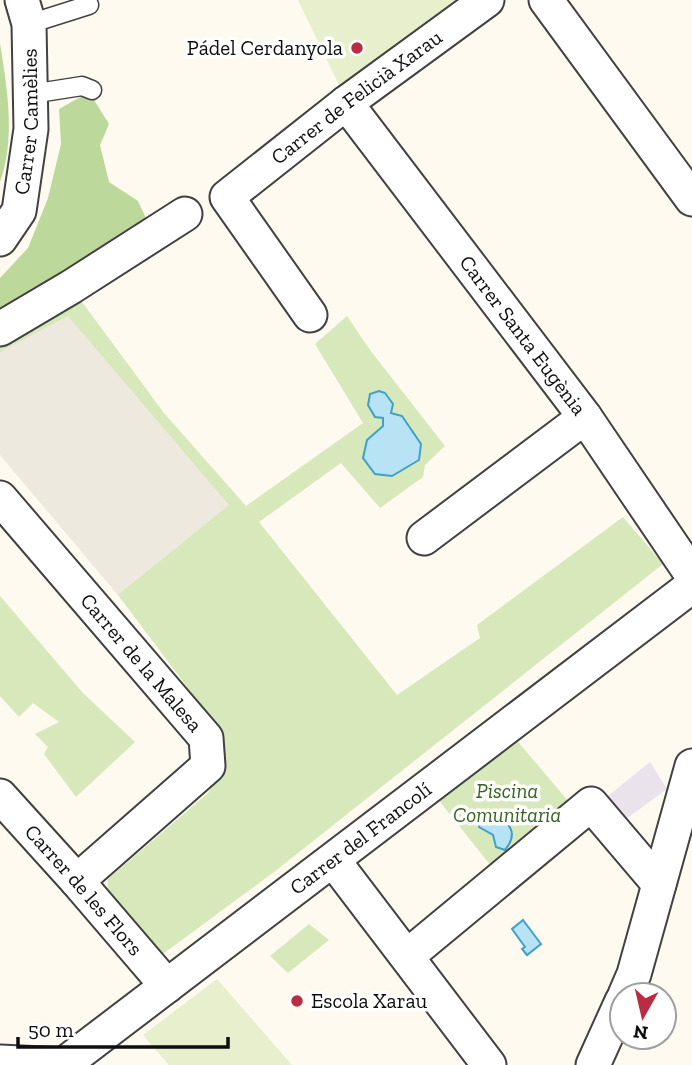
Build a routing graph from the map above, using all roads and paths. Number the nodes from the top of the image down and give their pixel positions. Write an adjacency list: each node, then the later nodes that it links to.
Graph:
1 (487, 0): 7 (street, Carrer de Felicià Xarau)
2 (546, 0): 8 (street)
3 (89, 5): 4 (lane)
4 (27, 8): 6 (street, Carrer Camèlies)
5 (92, 90): 6 (lane)
6 (32, 94): 10 (street, Carrer Camèlies)
7 (346, 103): 11 (street, Carrer de Felicià Xarau); 13 (street, Carrer Santa Eugènia)
8 (692, 199)
9 (185, 214): 12 (street)
10 (0, 239)
11 (310, 315)
12 (0, 329)
13 (585, 417): 15 (street); 16 (street, Carrer Santa Eugènia)
14 (0, 498): 21 (street, Carrer de la Malesa)
15 (424, 538)
16 (692, 575)
17 (692, 586): 20 (street, Carrer del Francolí)
18 (692, 766): 22 (street)
19 (0, 796): 21 (street, Carrer de les Flors)
20 (333, 860): 25 (street, Carrer del Francolí); 29 (street)
21 (77, 881): 25 (street, Carrer de les Flors)
22 (659, 884): 23 (street); 24 (street)
23 (417, 948)
24 (631, 981)
25 (167, 986): 28 (street, Carrer del Francolí)
26 (608, 1032): 30 (street)
27 (8, 1063): 28 (street)
28 (64, 1065)
29 (489, 1065)
30 (593, 1065)

